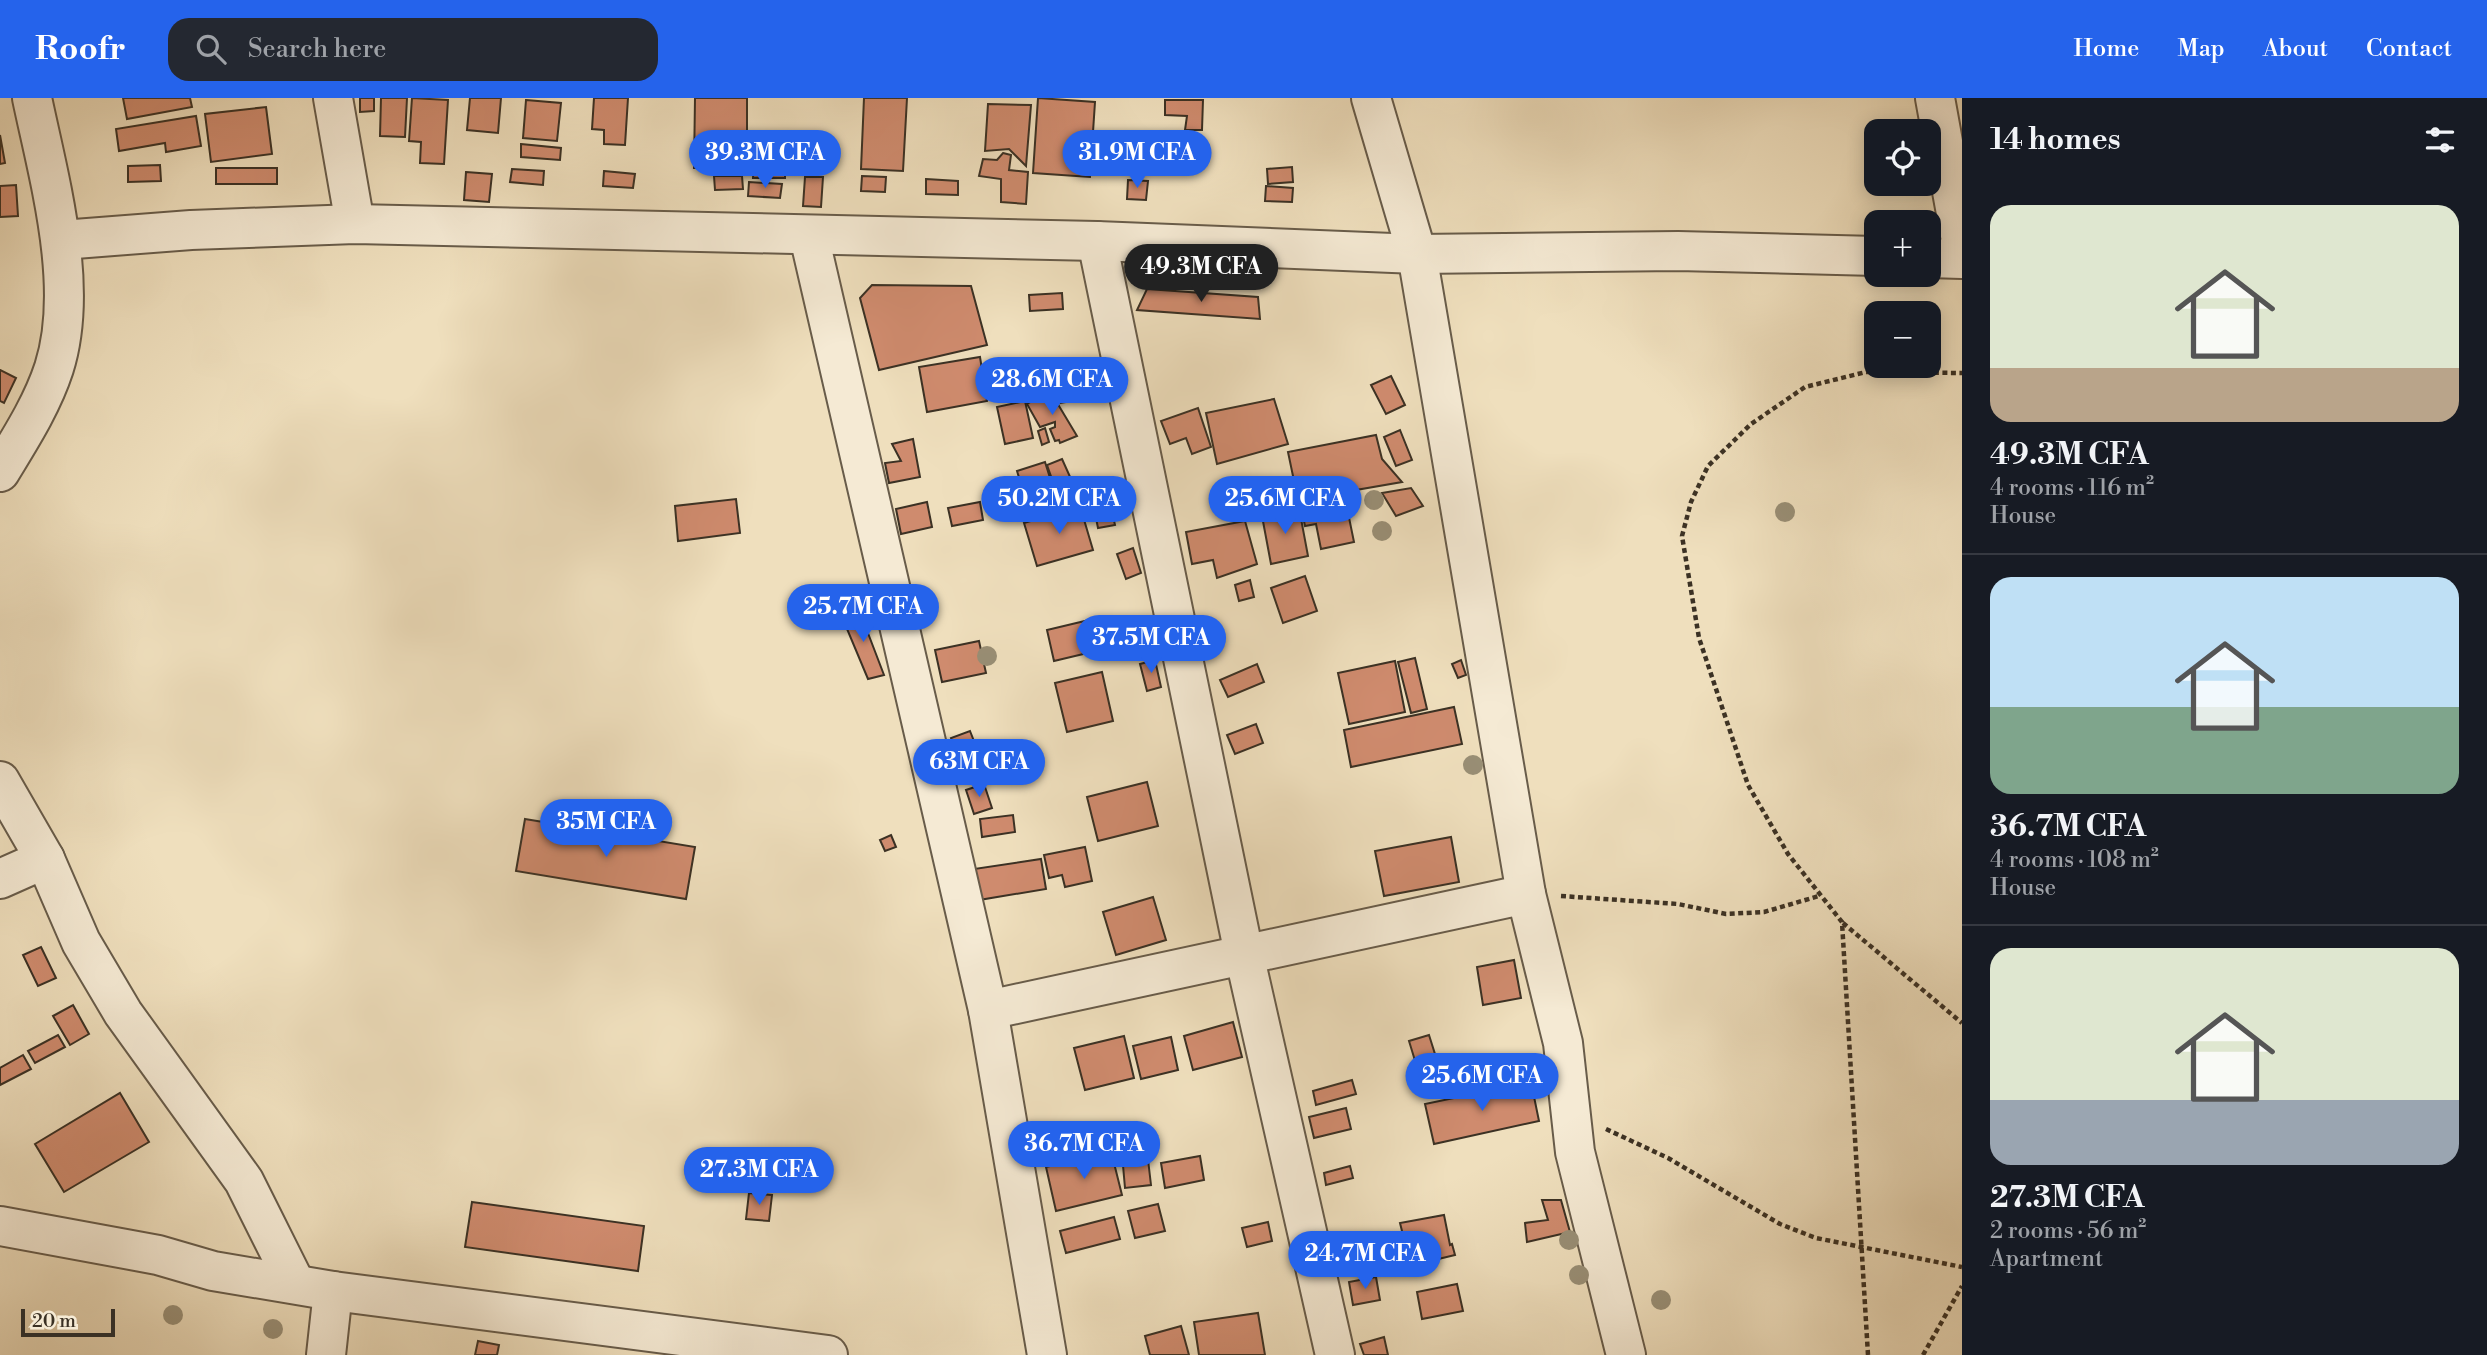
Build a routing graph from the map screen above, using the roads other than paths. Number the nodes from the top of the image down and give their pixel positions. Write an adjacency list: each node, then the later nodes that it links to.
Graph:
1 (32, 98): 7 (street)
2 (333, 98): 5 (street)
3 (1370, 98): 10 (street)
4 (1935, 98): 9 (street)
5 (355, 224): 6 (street); 7 (street)
6 (809, 236): 8 (street); 20 (street)
7 (62, 240): 14 (street)
8 (1097, 241): 10 (street); 19 (street)
9 (1962, 246)
10 (1417, 254): 11 (street); 18 (street)
11 (1864, 256)
12 (1941, 258): 13 (street)
13 (1962, 259)
14 (0, 472)
15 (0, 781): 16 (street)
16 (45, 859): 17 (street); 22 (street)
17 (0, 879)
18 (1526, 894): 19 (street); 28 (street)
19 (1244, 954): 20 (street); 27 (street)
20 (988, 1010): 26 (street)
21 (0, 1226): 22 (street)
22 (295, 1283): 23 (street)
23 (333, 1291): 24 (street); 25 (street)
24 (326, 1355)
25 (828, 1355)
26 (1047, 1355)
27 (1335, 1355)
28 (1626, 1355)

